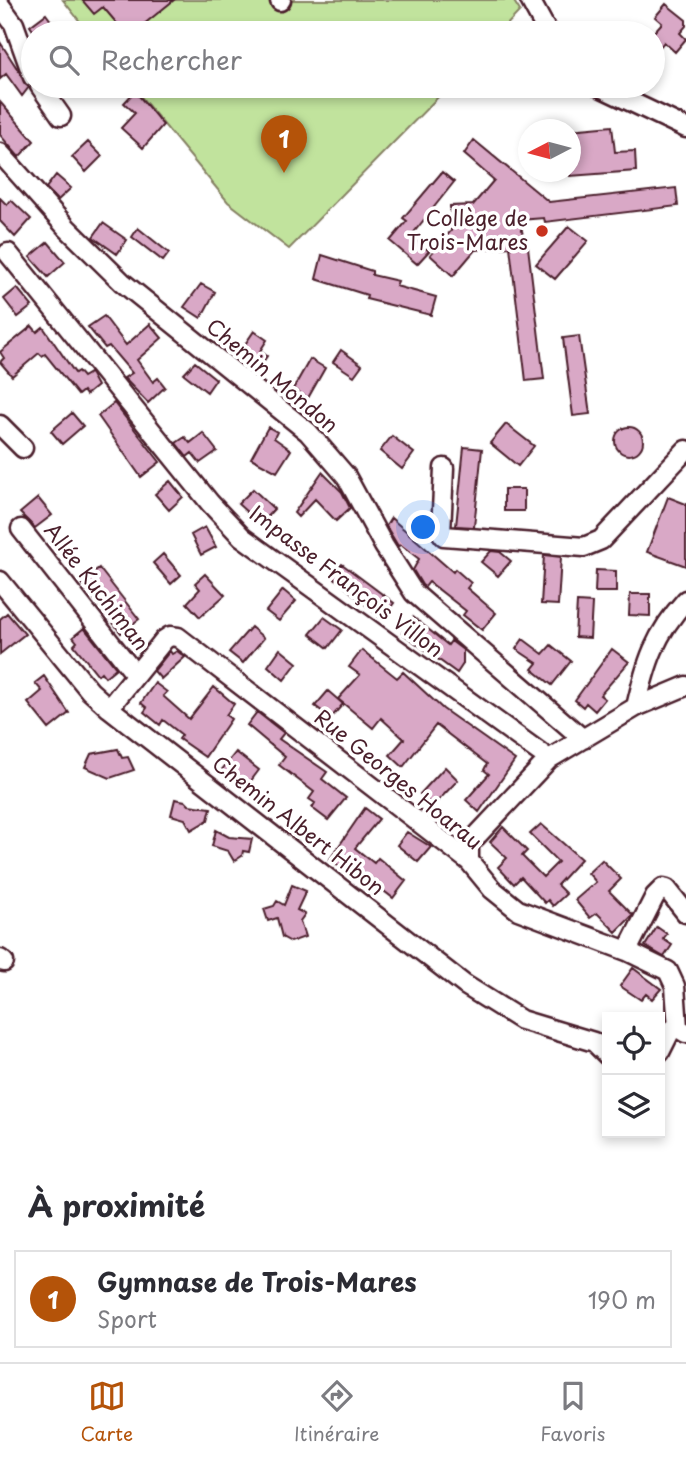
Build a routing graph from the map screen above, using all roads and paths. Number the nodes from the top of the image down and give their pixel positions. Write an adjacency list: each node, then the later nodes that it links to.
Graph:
1 (530, 0): 3 (street)
2 (0, 5): 4 (street)
3 (541, 21)
4 (21, 44)
5 (48, 98): 7 (street)
6 (623, 98): 8 (street)
7 (61, 116)
8 (686, 128)
9 (0, 153): 22 (street, Chemin Mondon)
10 (8, 253): 23 (street, Impasse François Villon)
11 (0, 425): 12 (street)
12 (23, 448)
13 (686, 450): 14 (street)
14 (444, 468)
15 (21, 529): 18 (street, Allée Kuchiman)
16 (0, 581): 21 (street, Chemin Albert Hibon)
17 (686, 600): 20 (street)
18 (135, 674): 21 (street); 24 (street, Rue Georges Hoarau)
19 (686, 686): 20 (street)
20 (636, 707): 22 (street)
21 (109, 708): 29 (street, Chemin Albert Hibon)
22 (583, 739): 23 (street)
23 (549, 760): 24 (street)
24 (468, 861): 26 (street, Rue Georges Hoarau)
25 (686, 913): 26 (street)
26 (627, 951): 27 (street, Rue Georges Hoarau)
27 (682, 1030): 28 (street)
28 (665, 1040)
29 (602, 1050)

